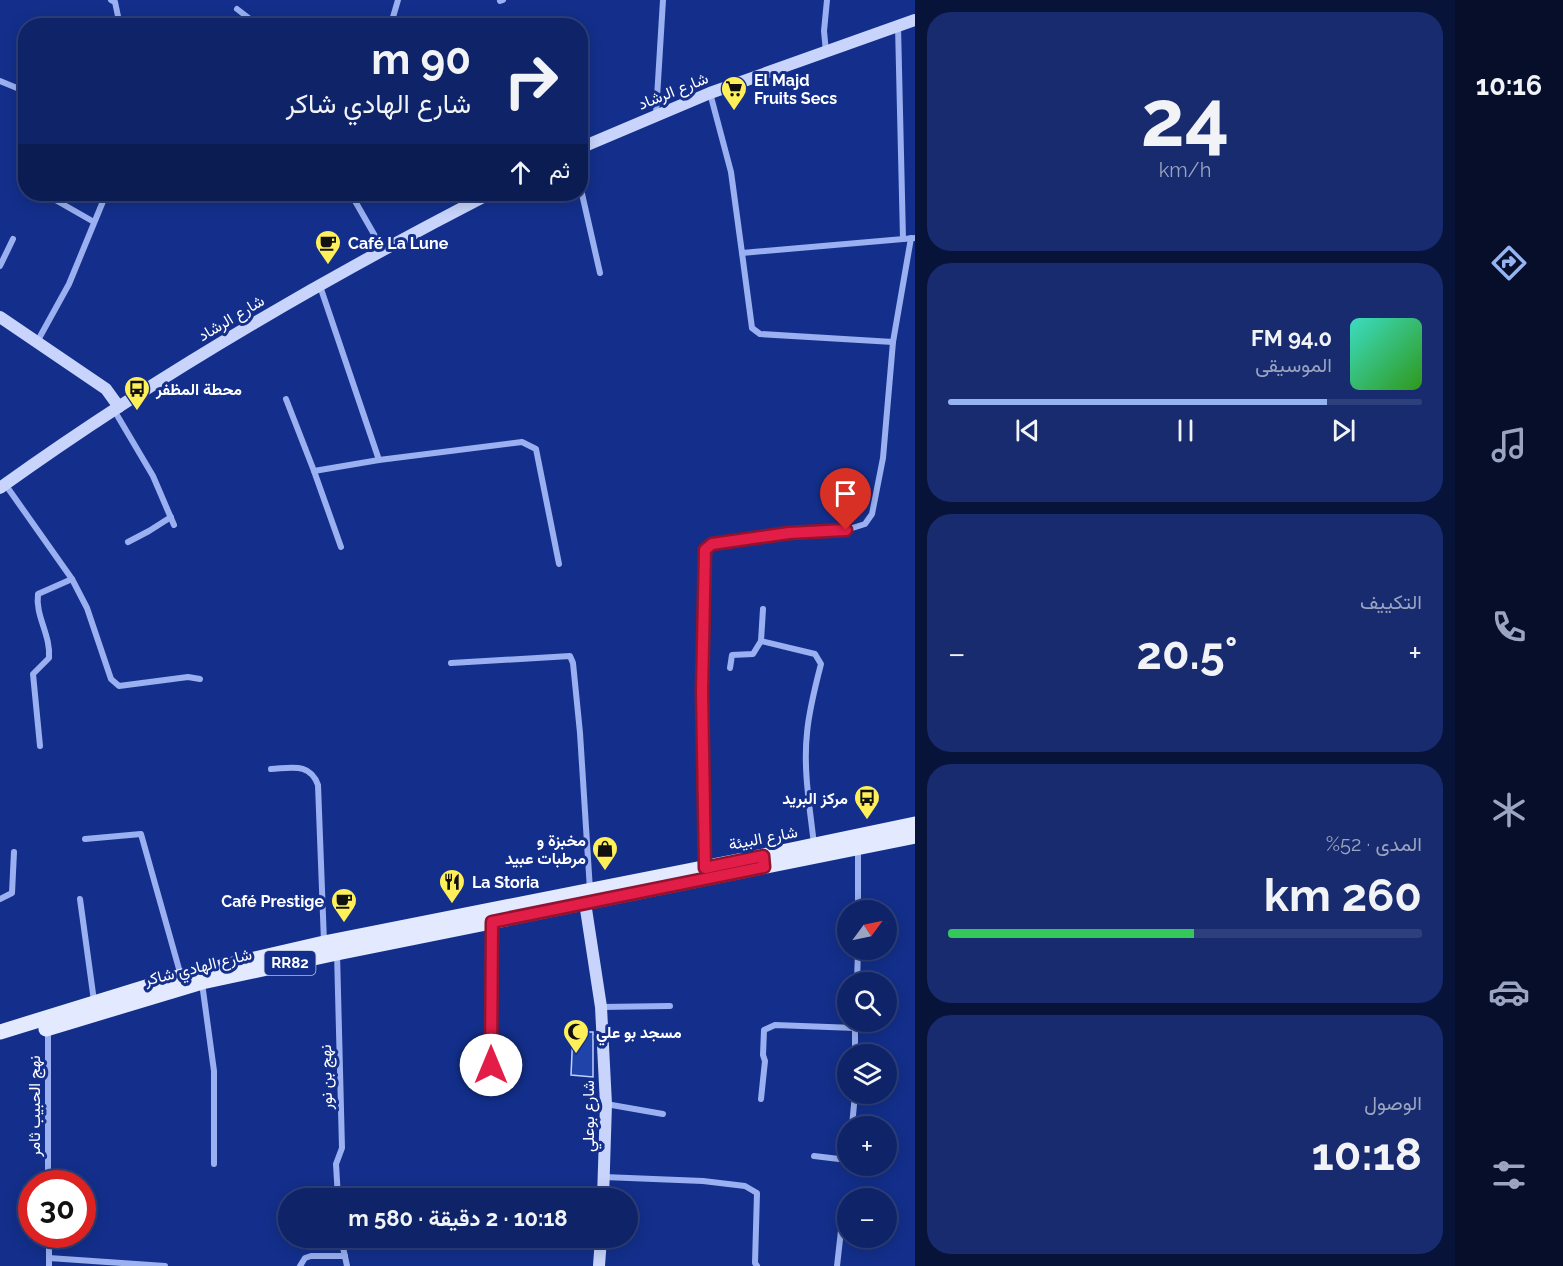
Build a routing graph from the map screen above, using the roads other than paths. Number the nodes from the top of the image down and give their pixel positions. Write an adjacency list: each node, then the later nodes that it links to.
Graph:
1 (111, 0): 6 (street)
2 (398, 0): 8 (street)
3 (663, 0): 15 (street)
4 (827, 0): 11 (street)
5 (237, 9): 7 (street)
6 (118, 18)
7 (249, 18)
8 (394, 18)
9 (915, 20): 10 (street, شارع الرشاد)
10 (898, 26): 11 (street, شارع الرشاد); 25 (street)
11 (826, 52): 14 (street, شارع الرشاد)
12 (0, 81): 13 (street)
13 (17, 88)
14 (710, 93): 15 (street, شارع الرشاد); 27 (street)
15 (656, 114): 16 (street, شارع الرشاد)
16 (588, 144)
17 (57, 201): 22 (street)
18 (103, 201): 22 (street)
19 (355, 201): 26 (street)
20 (476, 201): 26 (street, شارع الرشاد)
21 (584, 201): 29 (street)
22 (94, 222): 32 (street)
23 (913, 238): 25 (street); 33 (street)
24 (13, 239): 28 (street)
25 (903, 239): 27 (street)
26 (383, 251): 30 (street, شارع الرشاد)
27 (742, 253): 33 (street)
28 (0, 266)
29 (600, 273)
30 (320, 286): 35 (street, شارع الرشاد); 36 (street)
31 (0, 317): 32 (street)
32 (37, 342): 35 (street)
33 (893, 342): 59 (street)
34 (286, 399): 37 (street)
35 (116, 409): 38 (street, شارع الرشاد); 39 (street)
36 (379, 460): 37 (street); 43 (street)
37 (314, 471): 42 (street)
38 (3, 486): 44 (street)
39 (171, 517): 40 (street); 41 (street)
40 (174, 525)
41 (128, 542)
42 (341, 547)
43 (559, 564)
44 (72, 579): 49 (street); 50 (street)
45 (763, 609): 46 (street)
46 (761, 641): 48 (street); 56 (street)
47 (451, 663): 60 (street)
48 (730, 668)
49 (200, 679)
50 (40, 746)
51 (271, 769): 65 (street, نهج بن نور)
52 (915, 824): 55 (main road, شارع البيئة / RR82)
53 (915, 836): 55 (main road, شارع البيئة / RR82)
54 (85, 839): 66 (street)
55 (857, 842): 56 (main road, شارع البيئة / RR82); 58 (main road, شارع البيئة / RR82); 63 (street)
56 (814, 846): 58 (main road, شارع البيئة / RR82)
57 (14, 852): 62 (street)
58 (764, 861): 59 (main road, شارع البيئة / RR82); 60 (main road, شارع البيئة / RR82)
59 (705, 868): 60 (main road, شارع البيئة / RR82)
60 (586, 895): 64 (main road, شارع الهادي شاكر / RR82); 65 (main road, شارع الهادي شاكر / RR82); 70 (street, شارع بوعلي)
61 (80, 898): 68 (street)
62 (0, 899)
63 (858, 900)
64 (492, 922): 65 (main road, شارع الهادي شاكر / RR82); 75 (street)
65 (333, 945): 66 (main road, شارع الهادي شاكر / RR82); 67 (main road, شارع الهادي شاكر / RR82); 84 (street, نهج بن نور)
66 (182, 982): 67 (main road, شارع الهادي شاكر / RR82); 68 (main road, شارع الهادي شاكر / RR82); 71 (main road, شارع الهادي شاكر / RR82)
67 (202, 982): 81 (street)
68 (94, 1002): 71 (main road, شارع الهادي شاكر / RR82)
69 (670, 1006): 70 (street)
70 (601, 1007): 77 (street, شارع بوعلي)
71 (47, 1023): 73 (main road, شارع الهادي شاكر / RR82); 74 (main road, شارع الهادي شاكر / RR82); 82 (street, نهج الحبيب ثامر)
72 (837, 1025): 76 (street)
73 (0, 1032)
74 (0, 1043)
75 (491, 1065)
76 (761, 1099)
77 (606, 1104): 78 (street); 83 (street, شارع بوعلي)
78 (663, 1114)
79 (814, 1156): 80 (street)
80 (837, 1159)
81 (214, 1164)
82 (48, 1170)
83 (604, 1177): 85 (street, شارع بوعلي); 97 (street)
84 (337, 1188)
85 (603, 1188)
86 (49, 1248): 91 (street)
87 (343, 1248): 90 (street)
88 (600, 1248): 96 (street)
89 (839, 1248): 98 (street)
90 (345, 1256): 94 (street); 95 (street)
91 (49, 1258): 92 (street); 93 (street)
92 (49, 1266)
93 (165, 1266)
94 (300, 1266)
95 (347, 1266)
96 (599, 1266)
97 (757, 1266)
98 (837, 1266)

